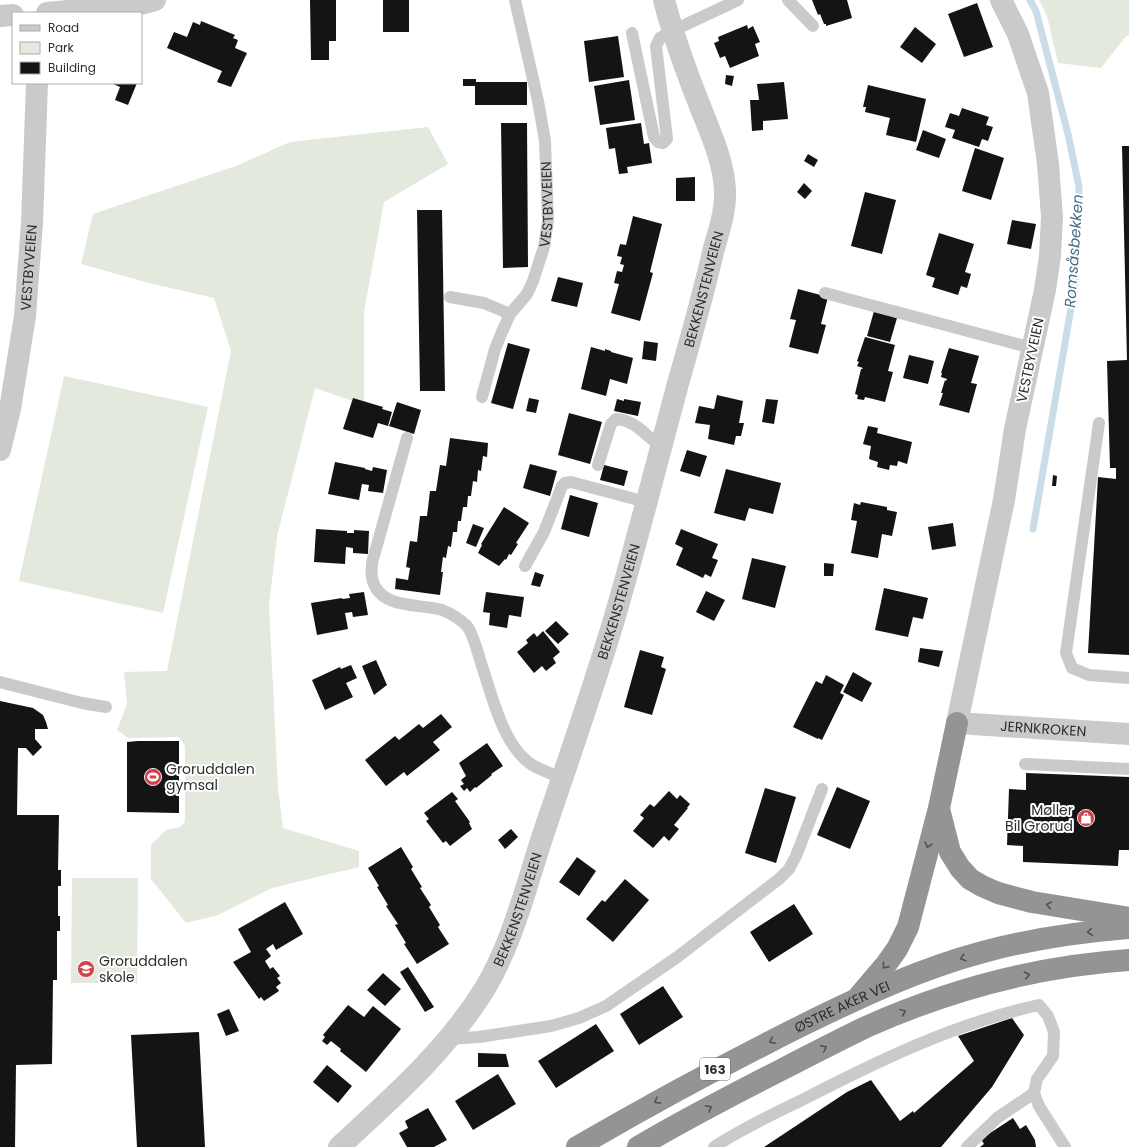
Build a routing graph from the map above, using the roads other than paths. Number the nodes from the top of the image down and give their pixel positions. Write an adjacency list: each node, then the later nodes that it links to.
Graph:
1 (40, 0): 8 (street)
2 (154, 0): 9 (street)
3 (515, 0): 18 (lane, VESTBYVEIEN)
4 (664, 0): 13 (street, BEKKENSTENVEIEN)
5 (738, 0): 13 (lane)
6 (788, 0): 12 (lane)
7 (1001, 0): 19 (street, VESTBYVEIEN)
8 (39, 12)
9 (57, 12)
10 (12, 15): 11 (street)
11 (0, 16)
12 (813, 26)
13 (672, 30): 14 (lane); 23 (street, BEKKENSTENVEIEN)
14 (632, 33)
15 (37, 84): 24 (street, VESTBYVEIEN)
16 (825, 293): 19 (lane)
17 (450, 297): 18 (lane)
18 (510, 314): 20 (lane, VESTBYVEIEN)
19 (1032, 348): 31 (street, VESTBYVEIEN)
20 (482, 397)
21 (1099, 423): 28 (lane)
22 (407, 438): 35 (lane)
23 (661, 446): 25 (lane); 26 (street, BEKKENSTENVEIEN)
24 (0, 450)
25 (598, 465)
26 (646, 502): 27 (lane); 35 (street, BEKKENSTENVEIEN)
27 (525, 566)
28 (1129, 678)
29 (0, 682): 30 (lane)
30 (106, 707)
31 (957, 723): 32 (street, JERNKROKEN); 37 (highway)
32 (1129, 734)
33 (1025, 764): 34 (lane)
34 (1129, 769)
35 (562, 778): 42 (street, BEKKENSTENVEIEN)
36 (822, 789): 42 (lane)
37 (939, 808): 38 (highway, one-way to 37); 41 (highway, one-way to 41)
38 (1129, 918)
39 (1129, 928): 41 (highway, ØSTRE AKER VEI / 163, one-way to 41)
40 (1129, 960): 46 (highway, ØSTRE AKER VEI / 163, one-way to 40)
41 (857, 999): 45 (highway, ØSTRE AKER VEI / 163, one-way to 45)
42 (449, 1039): 44 (street, BEKKENSTENVEIEN)
43 (1034, 1093): 47 (lane); 48 (lane); 49 (lane)
44 (339, 1147)
45 (577, 1147)
46 (638, 1147)
47 (714, 1147)
48 (967, 1147)
49 (1065, 1147)

